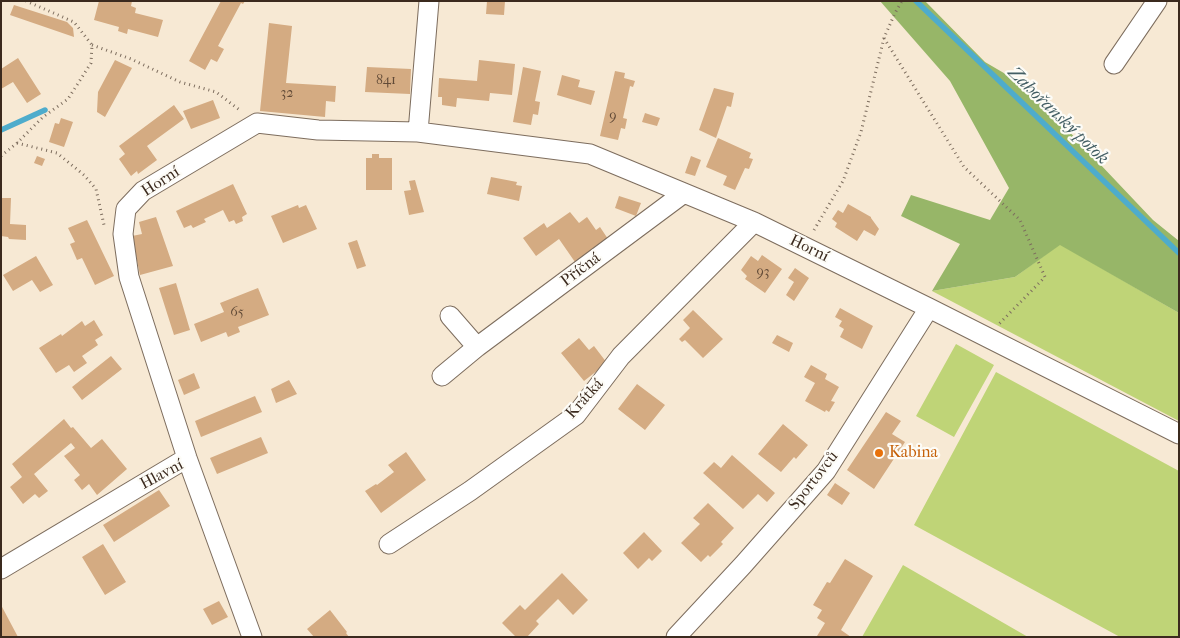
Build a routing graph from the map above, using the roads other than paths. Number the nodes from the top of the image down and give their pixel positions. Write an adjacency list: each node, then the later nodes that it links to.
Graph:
1 (428, 1): 4 (street)
2 (1157, 1): 3 (street)
3 (1114, 64)
4 (418, 132): 5 (street, Horní); 12 (street, Horní)
5 (684, 193): 6 (street, Horní); 9 (street, Příčná)
6 (754, 222): 7 (street, Horní); 13 (street, Krátká)
7 (929, 308): 11 (street, Horní); 16 (street, Sportovců)
8 (450, 316): 9 (street)
9 (477, 347): 10 (street, Příčná)
10 (442, 376)
11 (1179, 434)
12 (187, 458): 14 (street, Hlavní); 15 (street, Hlavní)
13 (389, 544)
14 (1, 569)
15 (252, 637)
16 (676, 637)

